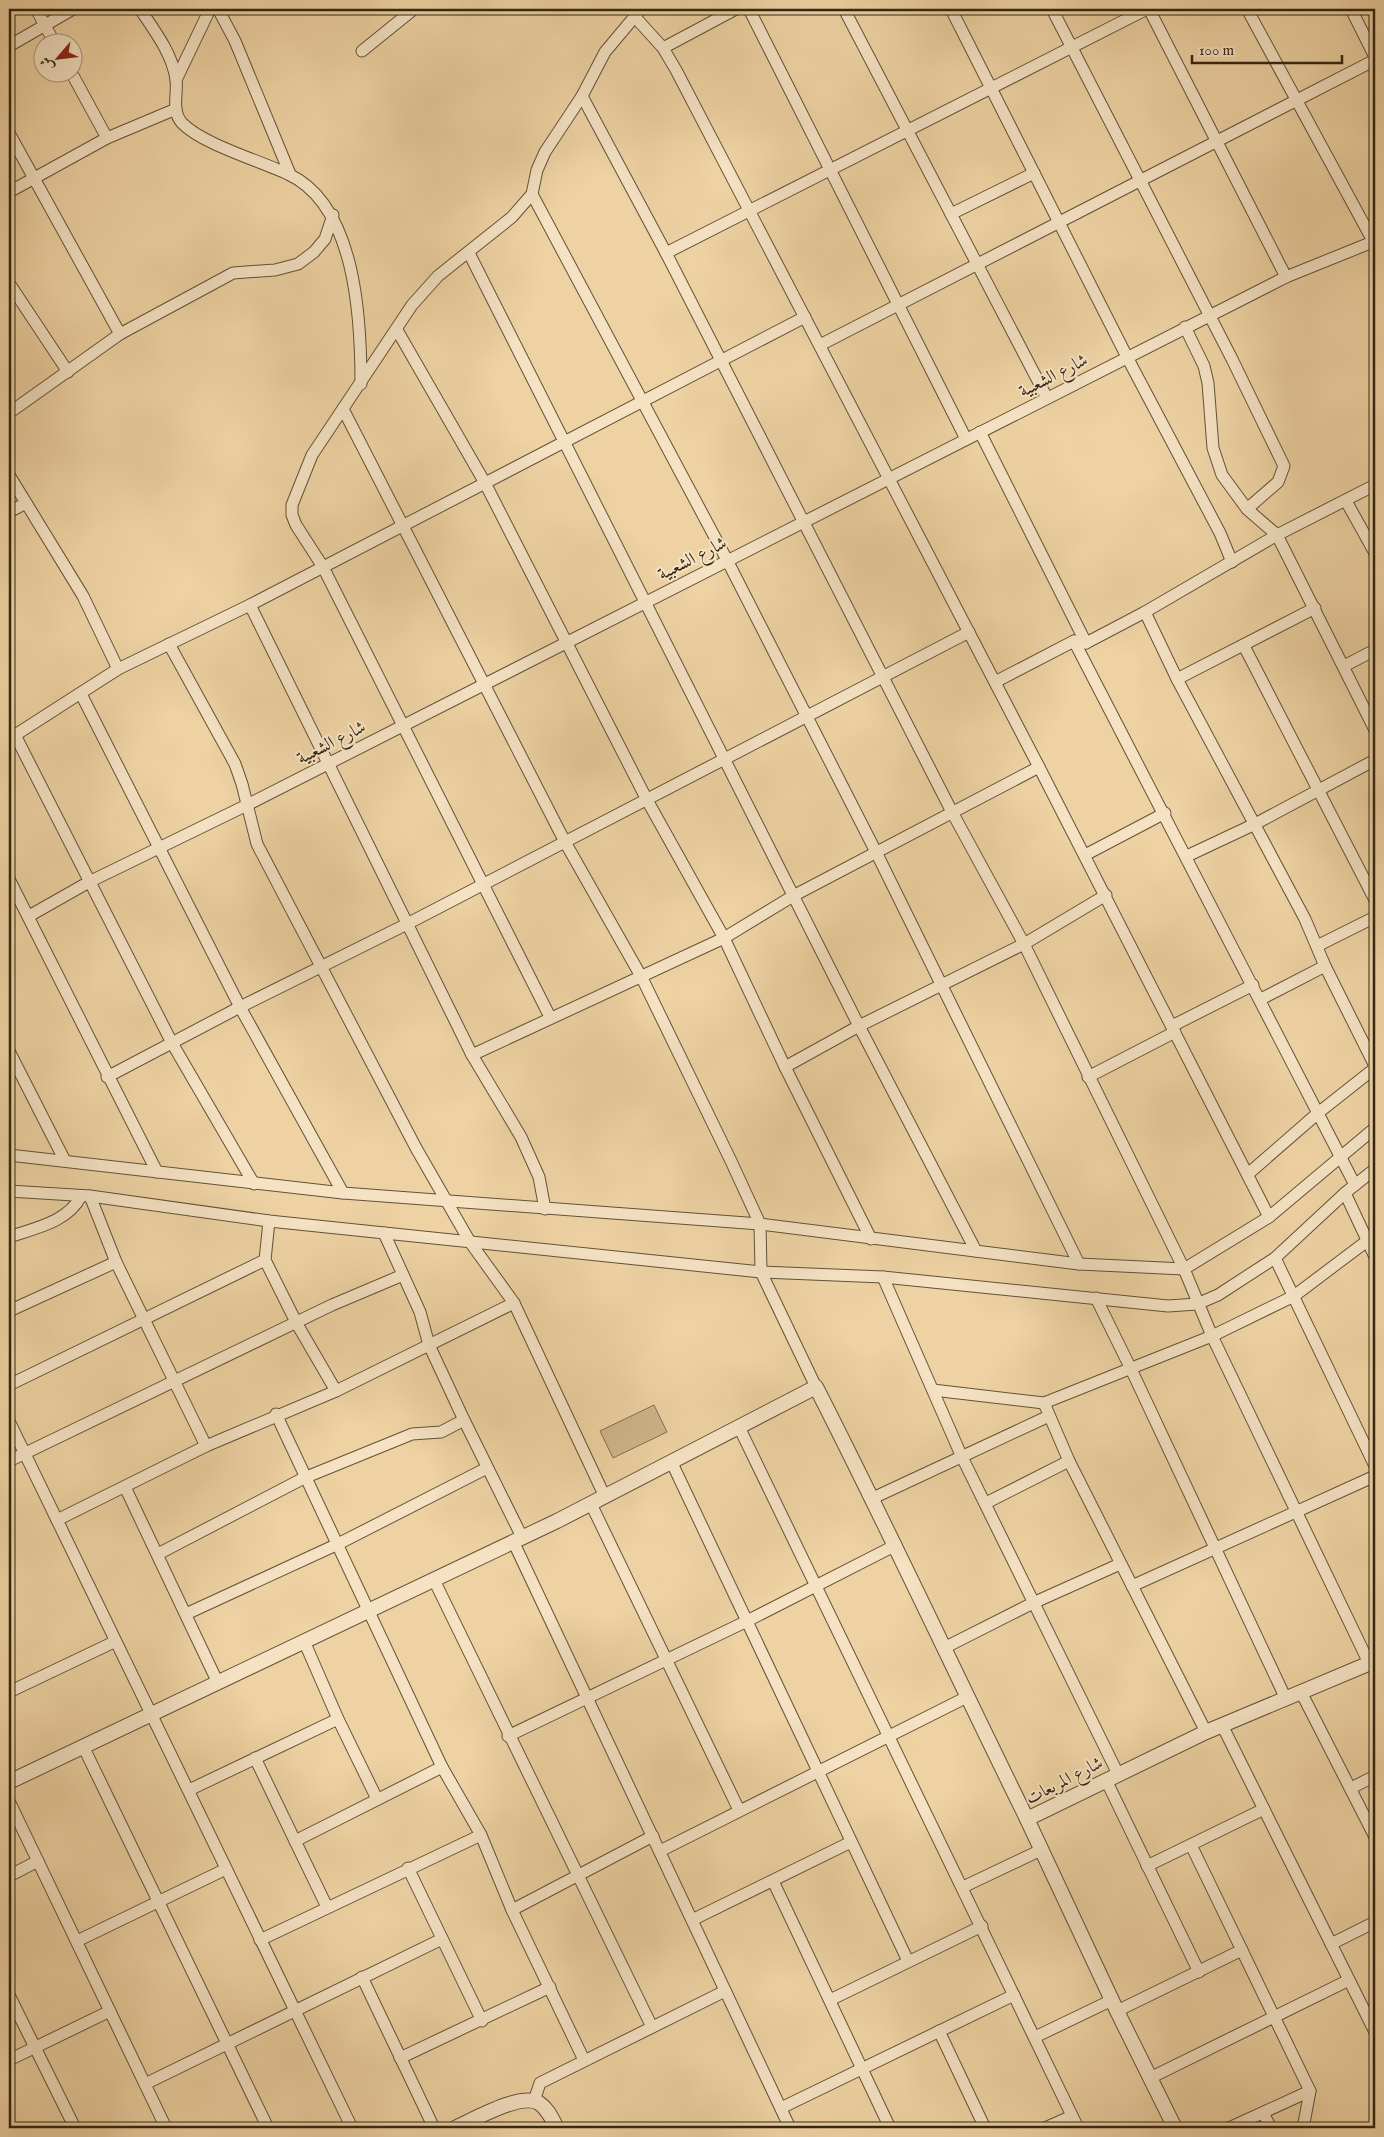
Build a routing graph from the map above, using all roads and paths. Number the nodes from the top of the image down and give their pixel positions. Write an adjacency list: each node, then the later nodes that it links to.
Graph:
1 (36, 9): 17 (street)
2 (73, 9): 17 (street)
3 (140, 9): 24 (street)
4 (210, 9): 24 (street)
5 (218, 9): 36 (street)
6 (414, 9): 22 (street)
7 (712, 9): 15 (street)
8 (749, 9): 34 (street)
9 (844, 9): 30 (street)
10 (951, 9): 26 (street)
11 (1052, 9): 20 (street)
12 (1148, 9): 20 (street); 33 (street)
13 (1247, 9): 28 (street)
14 (1351, 9): 23 (street)
15 (732, 11): 21 (street)
16 (638, 13): 21 (street); 27 (street)
17 (45, 25): 18 (street); 19 (street)
18 (49, 32)
19 (9, 46)
20 (1072, 47): 26 (street); 38 (street)
21 (663, 48): 41 (street)
22 (362, 50)
23 (1375, 58): 28 (street)
24 (176, 80): 29 (street)
25 (76, 82): 32 (street)
26 (991, 88): 30 (street); 35 (street)
27 (582, 96): 40 (street); 47 (street)
28 (1296, 101): 33 (street); 45 (street)
29 (176, 109): 32 (street); 36 (street)
30 (908, 130): 34 (street); 42 (street)
31 (9, 133): 37 (street)
32 (107, 138): 37 (street)
33 (1217, 141): 38 (street); 49 (street)
34 (831, 170): 41 (street); 51 (street)
35 (1034, 173): 42 (street); 44 (street)
36 (290, 174): 43 (street)
37 (34, 177): 39 (street); 56 (street)
38 (1140, 181): 44 (street); 52 (street)
39 (9, 192)
40 (532, 194): 46 (street); 63 (street)
41 (749, 211): 47 (street); 53 (street)
42 (951, 214): 48 (street)
43 (333, 215): 56 (street); 61 (street)
44 (1059, 222): 48 (street); 58 (street)
45 (1374, 241): 49 (street, شارع الشعبية)
46 (469, 253): 55 (street); 68 (street)
47 (666, 254): 59 (street)
48 (977, 264): 51 (street); 62 (street)
49 (1286, 277): 52 (street, شارع الشعبية)
50 (9, 283): 60 (street)
51 (899, 304): 57 (street); 67 (street)
52 (1209, 315): 54 (street, شارع الشعبية); 75 (street)
53 (805, 317): 57 (street); 59 (street)
54 (1185, 327): 58 (street, شارع الشعبية); 75 (street)
55 (397, 330): 61 (street); 71 (street)
56 (120, 334): 60 (street)
57 (820, 345): 70 (street)
58 (1127, 357): 62 (street, شارع الشعبية); 82 (street)
59 (721, 361): 63 (street); 77 (street)
60 (68, 372): 65 (street)
61 (361, 384): 64 (street)
62 (1046, 398): 66 (street, شارع الشعبية)
63 (643, 401): 68 (street); 81 (street)
64 (343, 409): 78 (street); 83 (street)
65 (9, 413)
66 (980, 432): 67 (street, شارع الشعبية); 91 (street)
67 (966, 438): 70 (street, شارع الشعبية)
68 (564, 442): 71 (street); 84 (street)
69 (9, 475): 74 (street)
70 (889, 478): 77 (street, شارع الشعبية); 88 (street)
71 (484, 483): 78 (street); 90 (street)
72 (1375, 485): 73 (street)
73 (1346, 501): 79 (street); 80 (street)
74 (26, 503): 76 (street); 96 (street)
75 (1247, 509): 79 (street)
76 (9, 512)
77 (802, 522): 81 (street, شارع الشعبية); 97 (street)
78 (403, 526): 83 (street); 100 (street)
79 (1277, 534): 82 (street); 86 (street)
80 (1375, 553)
81 (726, 560): 84 (street, شارع الشعبية); 102 (street)
82 (1232, 562): 87 (street)
83 (323, 568): 85 (street); 103 (street)
84 (644, 602): 90 (street, شارع الشعبية); 106 (street)
85 (250, 605): 92 (street); 108 (street)
86 (1315, 608): 93 (street); 95 (street)
87 (1145, 612): 91 (street); 98 (street)
88 (969, 632): 97 (street); 99 (street)
89 (1074, 641): 91 (street); 99 (street); 114 (street)
90 (565, 642): 100 (street, شارع الشعبية); 111 (street)
91 (1086, 643)
92 (169, 644): 96 (street); 112 (street)
93 (1244, 646): 98 (street); 110 (street)
94 (1375, 650): 95 (street)
95 (1344, 666): 104 (street)
96 (118, 669): 101 (street)
97 (882, 677): 102 (street); 113 (street)
98 (1177, 679): 115 (street)
99 (995, 682): 109 (street)
100 (484, 683): 103 (street, شارع الشعبية); 116 (street)
101 (81, 694): 105 (street); 117 (street)
102 (807, 716): 106 (street); 118 (street)
103 (402, 725): 108 (street, شارع الشعبية); 122 (street)
104 (1375, 730)
105 (12, 737): 121 (street)
106 (724, 759): 111 (street); 125 (street)
107 (1375, 760): 110 (street)
108 (328, 762): 112 (street, شارع الشعبية); 129 (street)
109 (1039, 767): 113 (street); 119 (street)
110 (1318, 790): 115 (street); 126 (street)
111 (647, 800): 116 (street); 130 (street)
112 (247, 805): 117 (street, شارع الشعبية); 134 (street)
113 (952, 812): 118 (street); 131 (street)
114 (1165, 813): 119 (street); 120 (street)
115 (1255, 824): 120 (street); 132 (street)
116 (565, 842): 122 (street); 135 (street)
117 (159, 847): 121 (street, شارع الشعبية); 139 (street)
118 (876, 852): 125 (street); 137 (street)
119 (1085, 855): 124 (street)
120 (1187, 856): 136 (street)
121 (90, 882): 127 (street, شارع الشعبية); 143 (street)
122 (483, 885): 129 (street); 140 (street)
123 (10, 886): 127 (street)
124 (1106, 895): 131 (street); 142 (street)
125 (793, 896): 130 (street); 141 (street)
126 (1375, 900)
127 (29, 916): 148 (street)
128 (1375, 917): 132 (street)
129 (407, 924): 134 (street); 145 (street)
130 (724, 938): 135 (street); 146 (street)
131 (1024, 944): 137 (street); 149 (street)
132 (1317, 946): 133 (street)
133 (1325, 966): 138 (street); 147 (street)
134 (321, 967): 139 (street); 164 (street)
135 (642, 978): 140 (street); 168 (street)
136 (1253, 985): 138 (street); 142 (street)
137 (943, 986): 141 (street); 179 (street)
138 (1261, 999): 150 (street)
139 (240, 1007): 143 (street); 161 (street)
140 (550, 1017): 145 (street)
141 (859, 1026): 146 (street); 174 (street)
142 (1174, 1029): 149 (street); 157 (street)
143 (172, 1042): 148 (street); 158 (street)
144 (9, 1051): 154 (street)
145 (472, 1056): 165 (street)
146 (785, 1067): 172 (street)
147 (1375, 1067): 150 (street)
148 (108, 1077): 156 (street)
149 (1088, 1077): 180 (street)
150 (1318, 1113): 153 (street); 157 (street)
151 (1375, 1128): 153 (street)
152 (9, 1155): 154 (street)
153 (1341, 1157): 159 (street); 166 (street)
154 (66, 1161): 156 (street)
155 (1375, 1169): 159 (street)
156 (157, 1172): 158 (street)
157 (1248, 1174): 166 (street)
158 (254, 1184): 161 (street)
159 (1355, 1185): 162 (street)
160 (9, 1191): 163 (street)
161 (343, 1193): 164 (street)
162 (1345, 1193): 171 (street); 176 (street)
163 (86, 1196): 167 (street); 170 (street); 178 (street)
164 (448, 1202): 165 (street); 173 (street)
165 (545, 1209): 168 (street)
166 (1269, 1217): 180 (street)
167 (269, 1221): 169 (street); 177 (street)
168 (760, 1224): 172 (street); 181 (street)
169 (384, 1233): 173 (street); 182 (street)
170 (9, 1237)
171 (1372, 1238): 175 (street); 184 (street)
172 (871, 1239): 174 (street)
173 (470, 1242): 181 (street); 186 (street)
174 (976, 1251): 179 (street)
175 (1375, 1257)
176 (1275, 1258): 184 (street); 187 (street)
177 (265, 1260): 189 (street); 190 (street)
178 (116, 1262): 188 (street); 189 (street)
179 (1079, 1264): 180 (street)
180 (1184, 1269): 187 (street)
181 (760, 1272): 183 (street); 196 (street)
182 (403, 1275): 190 (street); 192 (street)
183 (883, 1277): 185 (street); 197 (street)
184 (1294, 1296): 191 (street); 211 (street)
185 (1096, 1298): 187 (street); 193 (street)
186 (514, 1303): 192 (street); 216 (street)
187 (1197, 1304): 191 (street)
188 (9, 1311)
189 (144, 1318): 194 (street); 195 (street)
190 (297, 1324): 194 (street); 198 (street)
191 (1212, 1336): 193 (street); 220 (street)
192 (430, 1345): 198 (street); 202 (street)
193 (1131, 1369): 199 (street); 225 (street)
194 (175, 1382): 205 (street); 206 (street)
195 (9, 1385)
196 (816, 1387): 204 (street); 217 (street)
197 (933, 1390): 199 (street); 207 (street)
198 (336, 1391): 200 (street)
199 (1044, 1403): 201 (street)
200 (276, 1414): 205 (street); 214 (street)
201 (1049, 1416): 207 (street); 210 (street)
202 (464, 1420): 212 (street); 214 (street)
203 (9, 1421): 206 (street)
204 (739, 1427): 209 (street); 230 (street)
205 (206, 1446): 215 (street)
206 (24, 1454): 208 (street); 221 (street)
207 (961, 1455): 217 (street); 218 (street)
208 (9, 1461)
209 (671, 1461): 216 (street); 234 (street)
210 (1069, 1461): 218 (street); 227 (street)
211 (1375, 1466)
212 (487, 1468): 222 (street); 223 (street)
213 (1375, 1476): 220 (street)
214 (304, 1478): 223 (street); 226 (street)
215 (125, 1486): 221 (street); 226 (street)
216 (605, 1497): 219 (street)
217 (873, 1498): 224 (street)
218 (986, 1503): 231 (street)
219 (591, 1504): 222 (street); 238 (street)
220 (1297, 1512): 225 (street); 239 (street)
221 (57, 1520): 236 (street)
222 (518, 1539): 228 (street); 244 (street)
223 (338, 1544): 232 (street); 233 (street)
224 (896, 1545): 230 (street); 237 (street)
225 (1215, 1549): 229 (street); 245 (street)
226 (158, 1554): 233 (street)
227 (1120, 1564): 229 (street); 231 (street)
228 (434, 1580): 232 (street); 250 (street)
229 (1132, 1586): 249 (street)
230 (816, 1587): 234 (street); 251 (street)
231 (1033, 1603): 237 (street); 257 (street)
232 (369, 1612): 235 (street); 254 (street)
233 (186, 1614): 240 (street)
234 (745, 1622): 238 (street); 255 (street)
235 (304, 1641): 240 (street); 247 (street)
236 (114, 1642): 241 (street); 246 (street)
237 (944, 1648): 243 (street)
238 (666, 1660): 244 (street); 264 (street)
239 (1372, 1662): 242 (street, شارع المربعات)
240 (218, 1683): 246 (street)
241 (9, 1692)
242 (1302, 1692): 245 (street, شارع المربعات); 259 (street)
243 (967, 1697): 251 (street); 265 (street)
244 (587, 1698): 250 (street); 267 (street)
245 (1286, 1699): 248 (street, شارع المربعات)
246 (150, 1715): 252 (street); 260 (street)
247 (338, 1719): 253 (street); 261 (street)
248 (1222, 1725): 249 (street, شارع المربعات); 263 (street)
249 (1206, 1732): 257 (street, شارع المربعات)
250 (508, 1736): 279 (street)
251 (890, 1737): 255 (street); 281 (street)
252 (83, 1746): 258 (street); 282 (street)
253 (255, 1758): 260 (street); 269 (street)
254 (442, 1767): 261 (street); 266 (street)
255 (817, 1772): 264 (street); 270 (street)
256 (1375, 1776): 259 (street)
257 (1112, 1777): 265 (street, شارع المربعات); 275 (street)
258 (9, 1782)
259 (1351, 1788): 268 (street)
260 (189, 1790): 277 (street)
261 (377, 1799): 269 (street)
262 (9, 1801): 274 (street)
263 (1264, 1809): 271 (street); 291 (street)
264 (739, 1810): 273 (street)
265 (1027, 1818): 272 (street, شارع المربعات)
266 (481, 1836): 276 (street); 284 (street)
267 (653, 1836): 273 (street); 279 (street)
268 (1375, 1837)
269 (295, 1841): 283 (street)
270 (851, 1842): 280 (street); 293 (street)
271 (1191, 1845): 275 (street); 292 (street)
272 (1041, 1850): 281 (street); 302 (street, شارع المربعات)
273 (660, 1851): 285 (street)
274 (38, 1862): 278 (street); 290 (street)
275 (1147, 1866): 294 (street)
276 (408, 1868): 283 (street); 288 (street)
277 (226, 1869): 282 (street); 289 (street)
278 (9, 1876)
279 (579, 1876): 284 (street); 308 (street)
280 (773, 1881): 285 (street); 301 (street)
281 (963, 1887): 287 (street)
282 (157, 1903): 290 (street); 312 (street)
283 (326, 1907): 289 (street)
284 (512, 1910): 297 (street)
285 (692, 1920): 298 (street)
286 (1375, 1922): 291 (street)
287 (982, 1926): 293 (street); 300 (street)
288 (442, 1939): 295 (street); 307 (street)
289 (260, 1940): 303 (street)
290 (77, 1941): 304 (street)
291 (1331, 1944): 296 (street)
292 (1242, 1950): 294 (street); 305 (street)
293 (908, 1962): 301 (street)
294 (1199, 1972): 302 (street)
295 (362, 1977): 303 (street); 314 (street)
296 (1349, 1980): 305 (street); 306 (street)
297 (550, 1988): 307 (street); 316 (street)
298 (725, 1991): 308 (street); 322 (street)
299 (9, 1995): 313 (street)
300 (1014, 1995): 309 (street); 311 (street)
301 (830, 2000): 317 (street)
302 (1114, 2006): 311 (street); 318 (street, شارع المربعات)
303 (294, 2010): 312 (street); 328 (street)
304 (110, 2011): 313 (street); 319 (street)
305 (1274, 2017): 318 (street); 320 (street)
306 (1372, 2020): 310 (street)
307 (482, 2021): 314 (street)
308 (652, 2027): 316 (street)
309 (939, 2030): 317 (street); 334 (street)
310 (1375, 2032)
311 (1035, 2037): 324 (street)
312 (227, 2044): 319 (street); 327 (street)
313 (34, 2047): 315 (street); 325 (street)
314 (400, 2058): 329 (street)
315 (9, 2060)
316 (584, 2060): 321 (street)
317 (862, 2068): 322 (street); 333 (street)
318 (1150, 2078): 337 (street, شارع المربعات)
319 (145, 2084): 326 (street)
320 (1310, 2091): 323 (street); 340 (street)
321 (534, 2101): 330 (street); 331 (street)
322 (780, 2108): 332 (street)
323 (1263, 2113): 338 (street); 339 (street)
324 (1072, 2116): 335 (street); 336 (street)
325 (75, 2128)
326 (166, 2128)
327 (268, 2128)
328 (352, 2128)
329 (434, 2128)
330 (455, 2128)
331 (557, 2128)
332 (790, 2128)
333 (890, 2128)
334 (985, 2128)
335 (1045, 2128)
336 (1078, 2128)
337 (1175, 2128)
338 (1229, 2128)
339 (1271, 2128)
340 (1307, 2128)

